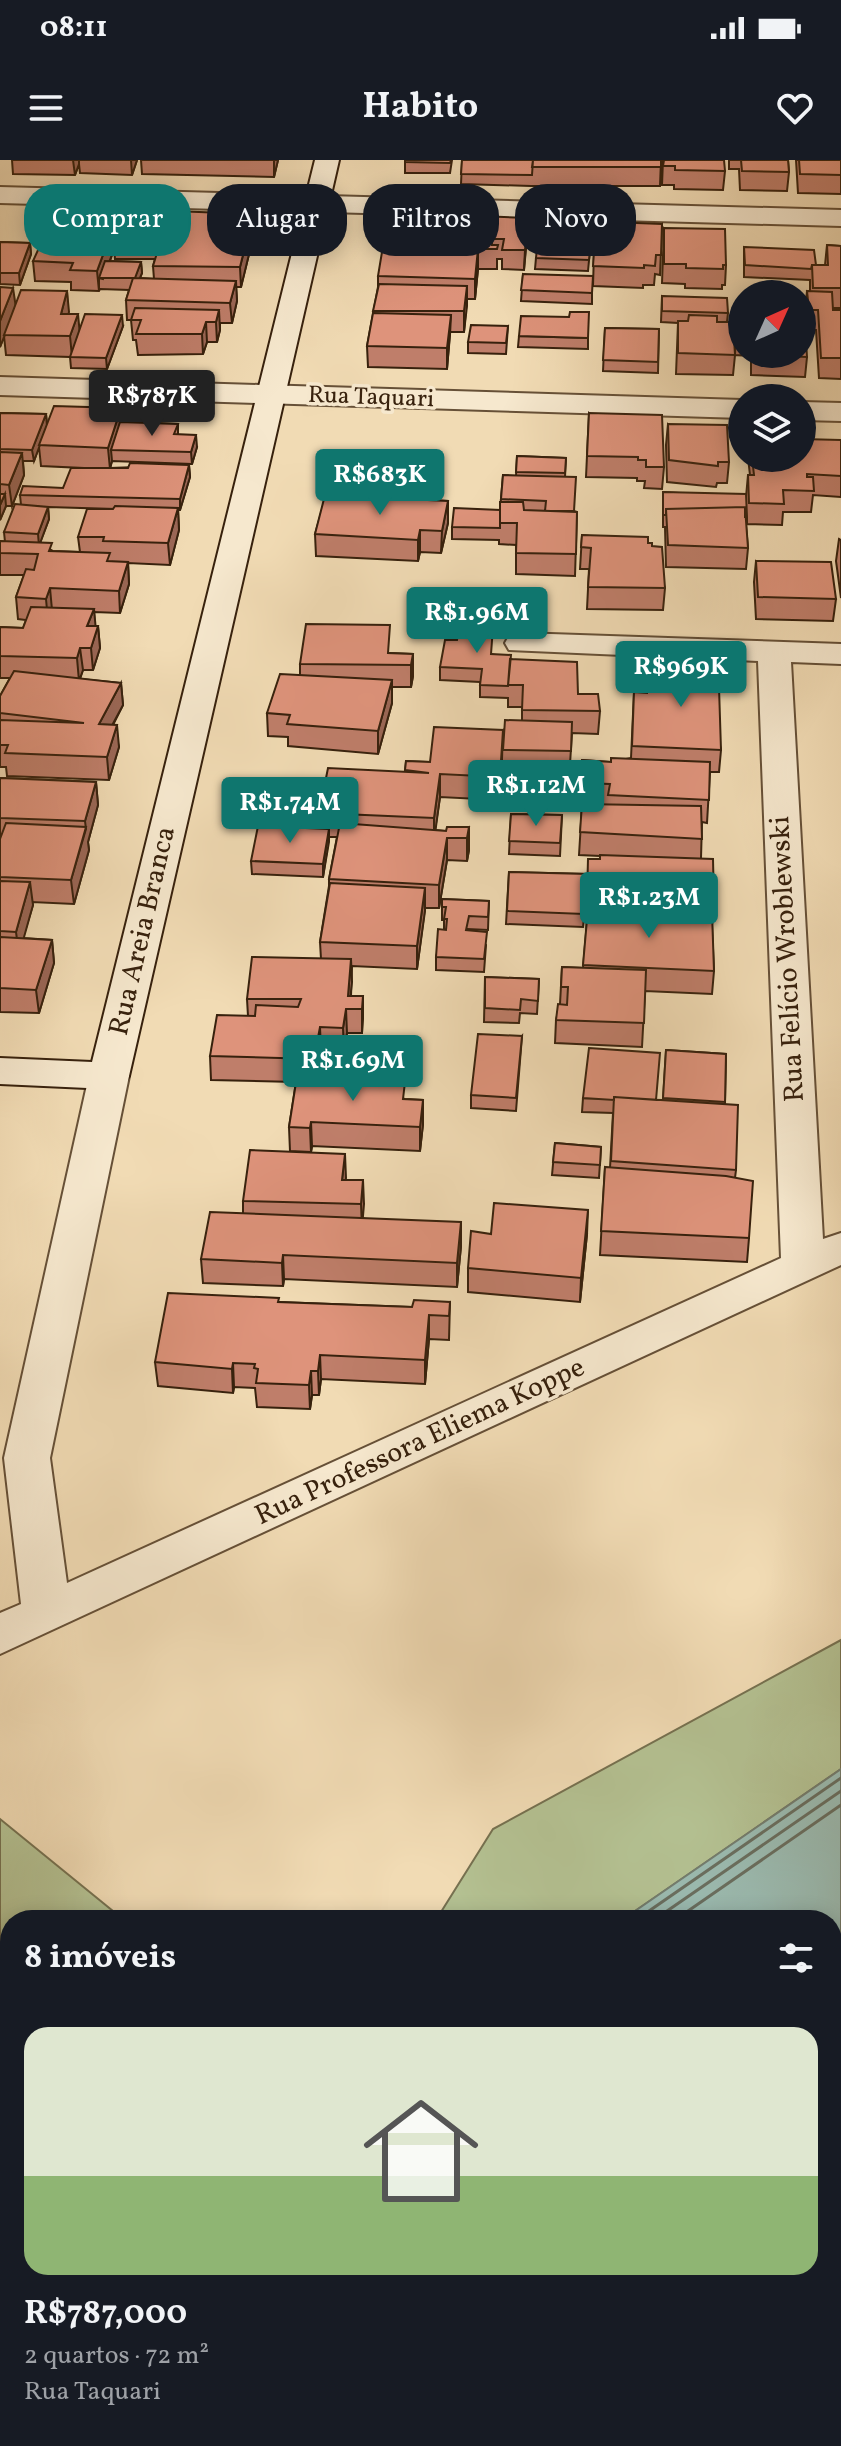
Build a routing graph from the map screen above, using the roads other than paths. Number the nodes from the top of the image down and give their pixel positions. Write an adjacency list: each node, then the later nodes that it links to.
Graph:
1 (327, 160): 2 (street, Rua Areia Branca)
2 (322, 184)
3 (0, 195): 4 (street)
4 (207, 201)
5 (347, 205): 6 (street)
6 (841, 218)
7 (304, 256): 9 (street, Rua Areia Branca)
8 (0, 386): 9 (street, Rua Taquari)
9 (271, 395): 10 (street, Rua Taquari); 17 (street, Rua Areia Branca)
10 (728, 409)
11 (816, 411): 12 (street)
12 (841, 412)
13 (521, 643): 14 (street)
14 (774, 652): 15 (street); 18 (street, Rua Felício Wroblewski)
15 (841, 654)
16 (0, 1071): 17 (street)
17 (109, 1076): 19 (street, Rua Areia Branca)
18 (822, 1257): 20 (street, Rua Professora Eliema Koppe)
19 (14, 1457): 20 (street, Rua Areia Branca)
20 (47, 1613): 21 (street, Rua Professora Eliema Koppe)
21 (0, 1635)

